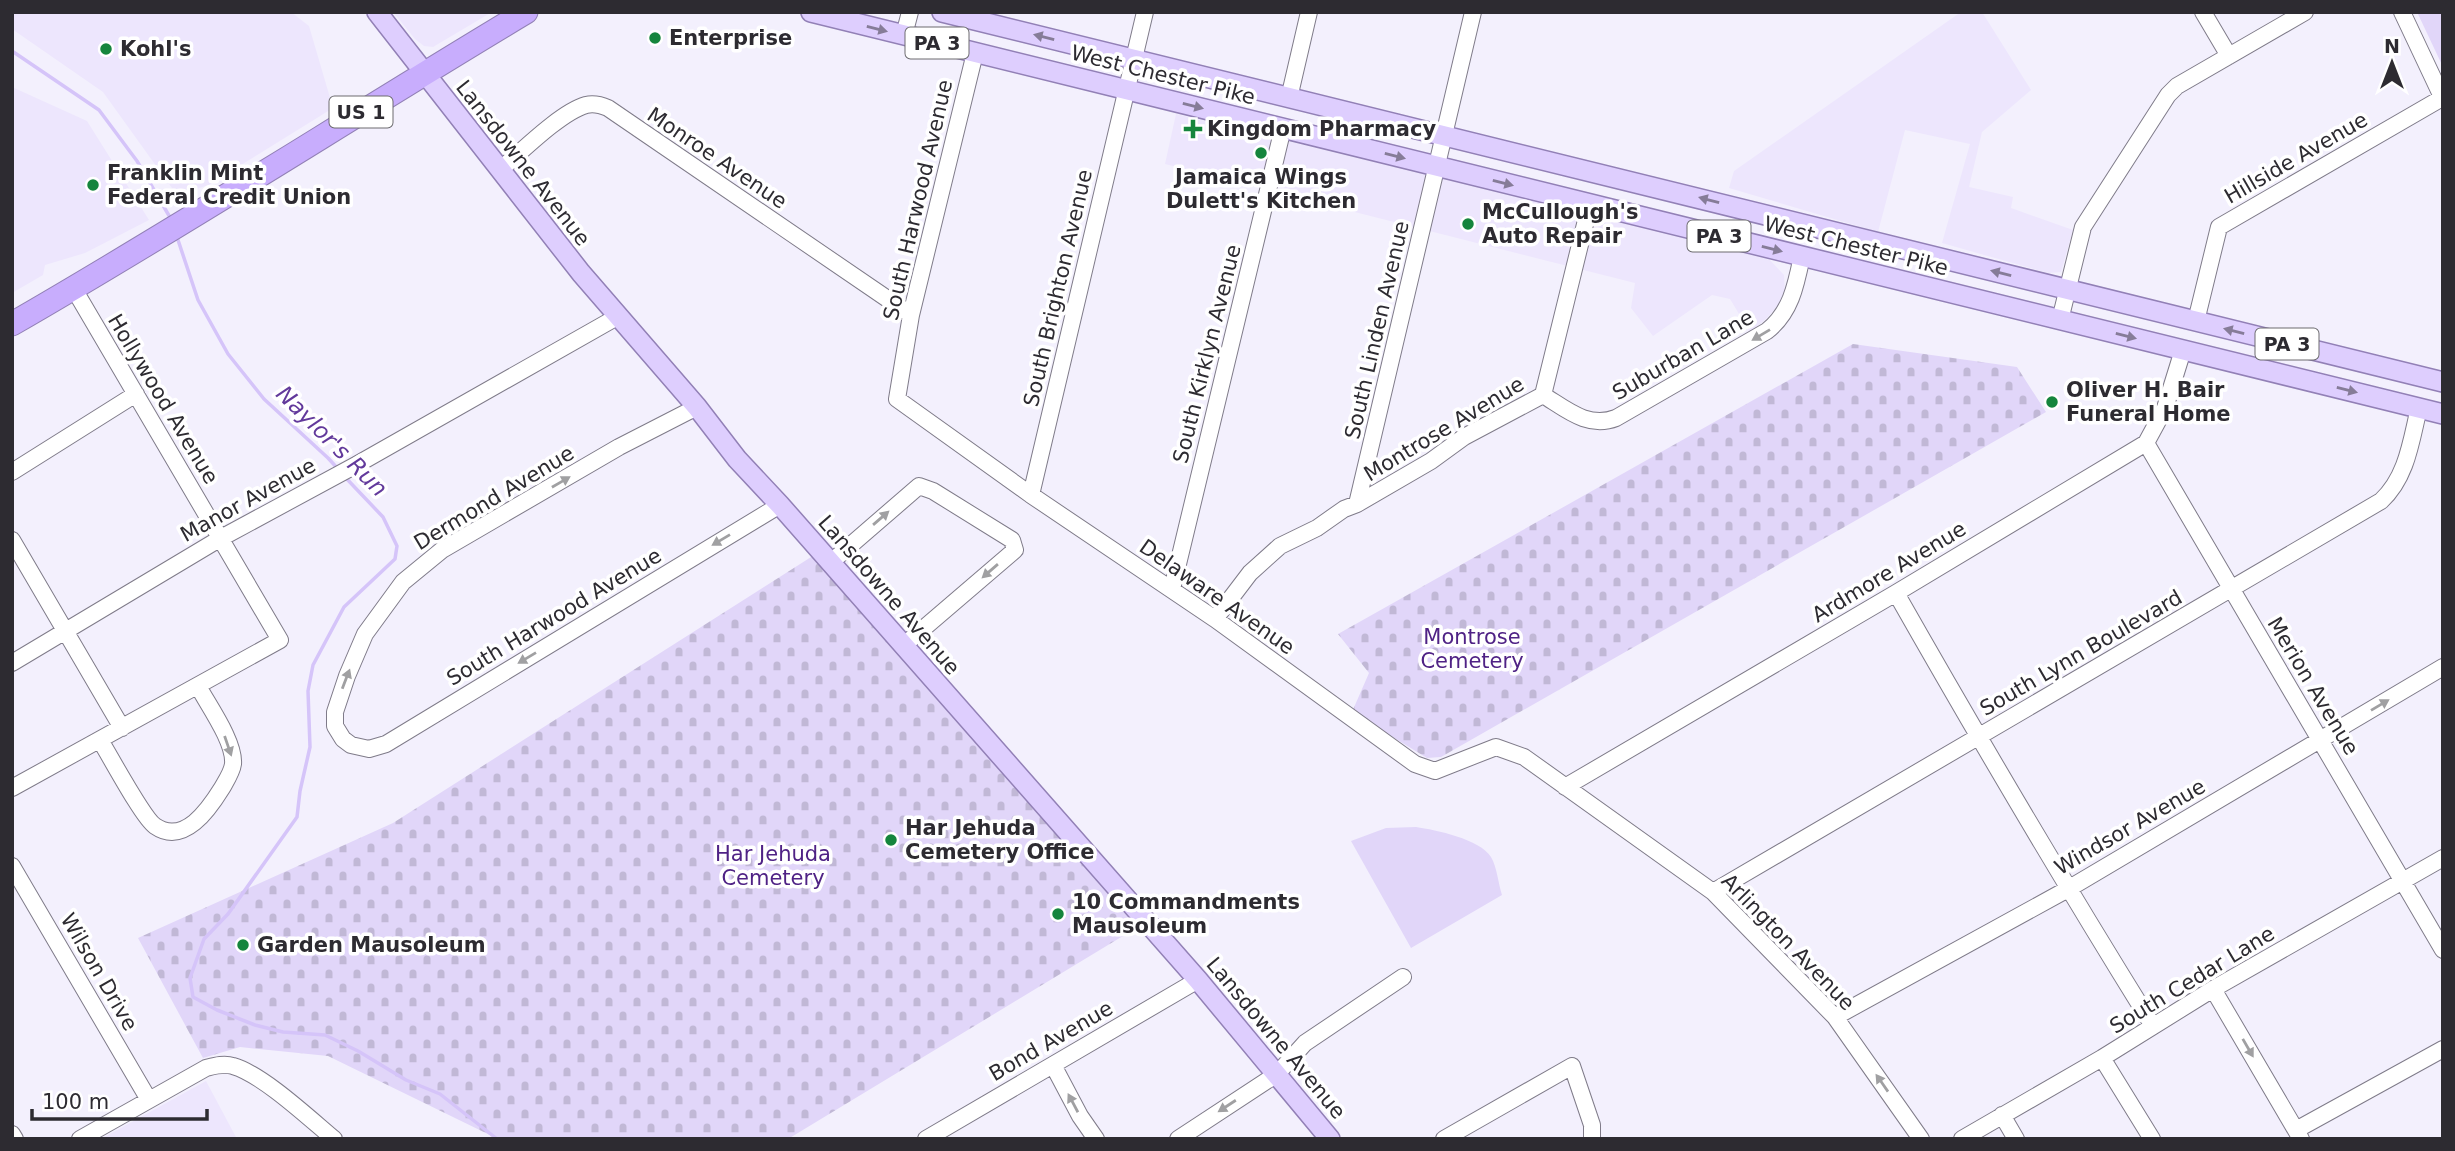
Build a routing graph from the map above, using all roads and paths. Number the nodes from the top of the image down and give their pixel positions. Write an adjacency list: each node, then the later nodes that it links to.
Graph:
1 (376, 12): 16 (main road, Lansdowne Avenue)
2 (526, 12): 16 (highway, US 1)
3 (811, 12): 12 (main road, West Chester Pike / PA 3, one-way to 12)
4 (910, 12): 12 (street)
5 (942, 12): 15 (main road, West Chester Pike / PA 3, one-way to 5)
6 (1145, 12): 15 (street, South Brighton Avenue)
7 (1309, 12): 18 (street)
8 (1473, 12): 21 (street, South Linden Avenue)
9 (2203, 12): 14 (street)
10 (2305, 12): 14 (street)
11 (2402, 12): 19 (street)
12 (904, 35): 13 (main road, West Chester Pike / PA 3)
13 (975, 53): 17 (main road, West Chester Pike / PA 3); 28 (street, South Harwood Avenue)
14 (2229, 57): 27 (street)
15 (1134, 59): 17 (street, South Brighton Avenue); 18 (main road, West Chester Pike / PA 3)
16 (423, 73): 23 (main road, Lansdowne Avenue); 26 (highway, US 1)
17 (1127, 90): 20 (main road, West Chester Pike / PA 3, one-way to 20); 43 (street, South Brighton Avenue)
18 (1289, 97): 21 (main road, West Chester Pike / PA 3)
19 (2443, 99): 31 (street, Hillside Avenue)
20 (1283, 128): 22 (main road, West Chester Pike / PA 3, one-way to 22); 49 (street, South Kirklyn Avenue)
21 (1443, 136): 22 (street, South Linden Avenue); 27 (main road, West Chester Pike / PA 3, one-way to 21)
22 (1437, 166): 24 (main road, West Chester Pike / PA 3, one-way to 24); 44 (street, South Linden Avenue)
23 (500, 170): 28 (street, Monroe Avenue); 29 (main road, Lansdowne Avenue)
24 (1590, 204): 25 (main road, West Chester Pike / PA 3, one-way to 25); 36 (street, Montrose Avenue)
25 (1802, 256): 30 (main road, West Chester Pike / PA 3); 36 (street, Suburban Lane, one-way to 36)
26 (74, 289): 32 (highway, US 1); 35 (street, Hollywood Avenue)
27 (2067, 290): 30 (street); 31 (main road, West Chester Pike / PA 3)
28 (911, 316): 37 (street, South Harwood Avenue)
29 (617, 317): 38 (main road, Lansdowne Avenue); 46 (street, Manor Avenue)
30 (2060, 320): 33 (main road, West Chester Pike / PA 3, one-way to 33)
31 (2196, 321): 34 (main road, West Chester Pike / PA 3, one-way to 31)
32 (12, 324)
33 (2183, 350): 39 (main road, West Chester Pike / PA 3, one-way to 39); 41 (street)
34 (2443, 382)
35 (136, 394): 42 (street); 46 (street, Hollywood Avenue)
36 (1543, 395): 44 (street, Montrose Avenue)
37 (897, 399): 43 (street, Delaware Avenue)
38 (696, 407): 45 (main road, Lansdowne Avenue); 62 (street, Dermond Avenue, one-way to 38)
39 (2419, 408): 40 (main road, West Chester Pike / PA 3); 50 (street, South Lynn Boulevard)
40 (2443, 414)
41 (2146, 443): 50 (street, Merion Avenue); 51 (street, Ardmore Avenue)
42 (12, 472)
43 (1031, 495): 49 (street, Delaware Avenue)
44 (1357, 504): 52 (street, Montrose Avenue)
45 (780, 505): 48 (main road, Lansdowne Avenue); 62 (street, South Harwood Avenue, one-way to 62)
46 (221, 538): 53 (street, Manor Avenue); 57 (street, Hollywood Avenue)
47 (12, 540): 53 (street)
48 (830, 563): 54 (main road, Lansdowne Avenue); 54 (street, one-way to 54)
49 (1172, 589): 52 (street, Delaware Avenue)
50 (2231, 590): 59 (street, South Lynn Boulevard); 61 (street, Merion Avenue)
51 (1896, 593): 59 (street); 64 (street, Ardmore Avenue)
52 (1215, 619): 63 (street, Delaware Avenue)
53 (65, 631): 55 (street, Manor Avenue); 58 (street)
54 (903, 646): 73 (main road, Lansdowne Avenue)
55 (12, 663)
56 (2443, 667): 61 (street, Windsor Avenue, one-way to 56)
57 (198, 686): 58 (street); 60 (street, one-way to 60)
58 (122, 728): 60 (street)
59 (1978, 738): 69 (street); 70 (street, South Lynn Boulevard)
60 (100, 740): 65 (street)
61 (2321, 740): 68 (street, Merion Avenue); 69 (street, Windsor Avenue)
62 (346, 741)
63 (1524, 757): 64 (street, Arlington Avenue)
64 (1565, 787): 70 (street, Arlington Avenue)
65 (12, 789)
66 (2443, 858): 68 (street, South Cedar Lane)
67 (12, 866): 81 (street, Wilson Drive)
68 (2403, 882): 71 (street, Merion Avenue); 74 (street, South Cedar Lane)
69 (2068, 889): 75 (street, Windsor Avenue); 76 (street)
70 (1713, 892): 75 (street, Arlington Avenue)
71 (2443, 950)
72 (1403, 978): 80 (street)
73 (1198, 980): 79 (street, Bond Avenue); 80 (main road, Lansdowne Avenue)
74 (2213, 989): 76 (street, South Cedar Lane); 84 (street, one-way to 84)
75 (1835, 1017): 94 (street, Arlington Avenue, one-way to 75)
76 (2153, 1026): 78 (street, South Cedar Lane)
77 (2443, 1049): 84 (street)
78 (2102, 1058): 82 (street, South Cedar Lane); 97 (street)
79 (1053, 1065): 88 (street, Bond Avenue); 89 (street, one-way to 79)
80 (1277, 1074): 90 (street, one-way to 90); 91 (main road, Lansdowne Avenue)
81 (149, 1100): 86 (street); 87 (street)
82 (2001, 1115): 95 (street, South Cedar Lane); 96 (street)
83 (12, 1134): 85 (street)
84 (2299, 1134)
85 (15, 1139)
86 (80, 1139)
87 (334, 1139)
88 (926, 1139)
89 (1096, 1139)
90 (1178, 1139)
91 (1331, 1139)
92 (1444, 1139): 93 (street)
93 (1592, 1139)
94 (1921, 1139)
95 (1962, 1139)
96 (2016, 1139)
97 (2152, 1139)

